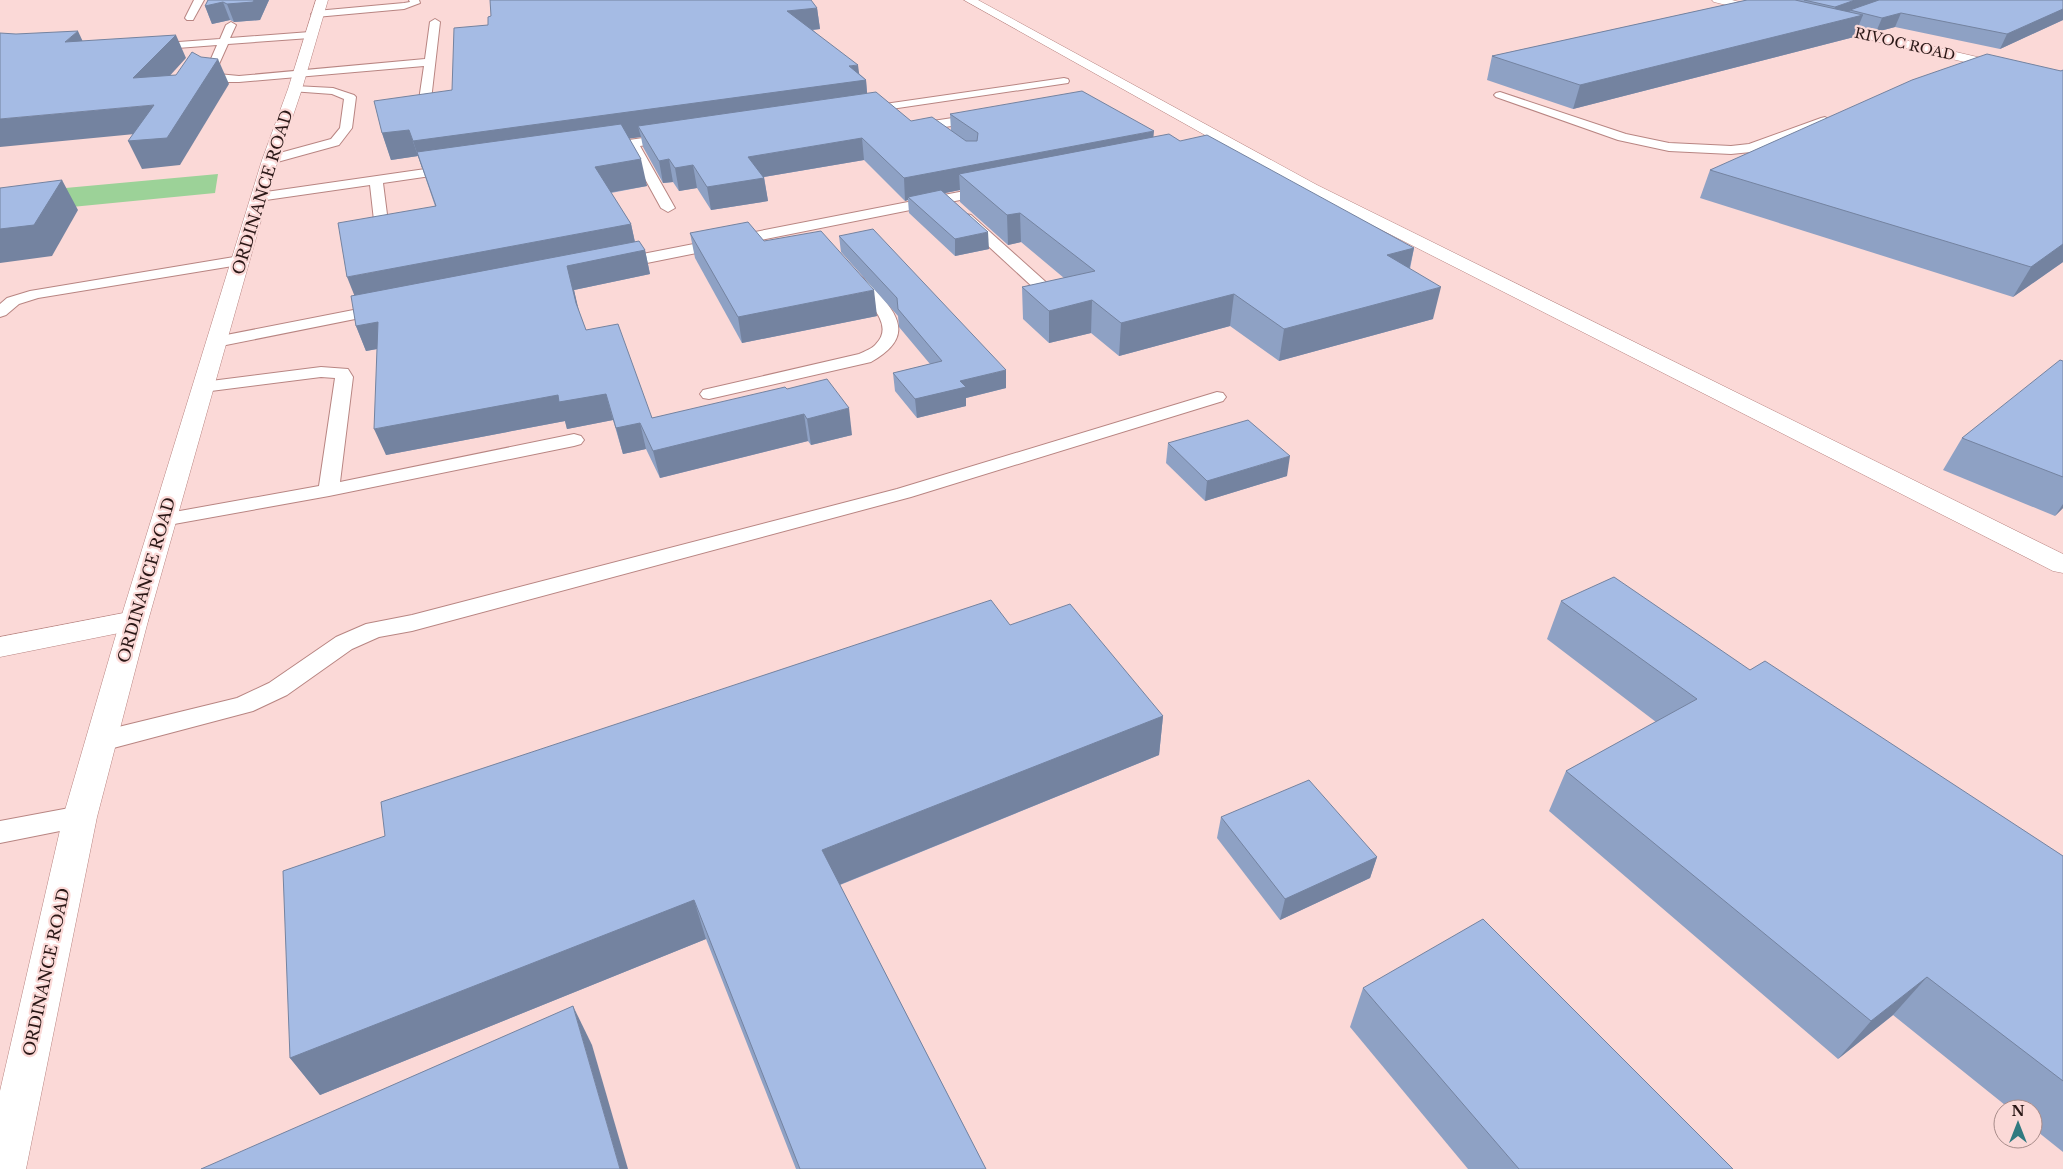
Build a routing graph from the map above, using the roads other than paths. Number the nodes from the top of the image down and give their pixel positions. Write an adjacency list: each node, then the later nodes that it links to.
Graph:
1 (199, 0): 9 (lane)
2 (396, 0): 6 (lane)
3 (414, 0): 6 (lane)
4 (970, 0): 57 (street)
5 (1718, 0): 7 (street)
6 (375, 3): 8 (lane)
7 (1781, 15)
8 (316, 16): 15 (lane); 22 (street, ORDINANCE ROAD)
9 (190, 18)
10 (1844, 19): 14 (lane)
11 (1808, 21): 14 (street, RIVOC ROAD)
12 (435, 22): 17 (lane)
13 (231, 25): 15 (lane)
14 (1826, 26): 18 (street, RIVOC ROAD)
15 (222, 43): 16 (lane); 22 (lane)
16 (145, 47)
17 (430, 62): 22 (lane); 24 (lane)
18 (1983, 62): 19 (lane); 20 (street, RIVOC ROAD)
19 (1964, 69)
20 (2060, 78)
21 (1064, 81): 25 (lane)
22 (297, 82): 34 (street, ORDINANCE ROAD); 34 (lane)
23 (1500, 95): 28 (lane)
24 (425, 100)
25 (896, 105): 26 (lane); 29 (lane)
26 (847, 112)
27 (995, 115): 29 (lane)
28 (1835, 117)
29 (918, 121): 31 (lane)
30 (680, 136): 32 (lane)
31 (941, 137)
32 (632, 143): 33 (lane); 40 (lane)
33 (592, 149)
34 (270, 160): 38 (street, ORDINANCE ROAD)
35 (464, 167): 36 (lane)
36 (376, 180): 38 (lane); 42 (lane)
37 (1002, 188): 39 (lane)
38 (259, 197): 44 (street, ORDINANCE ROAD)
39 (946, 199): 41 (lane); 47 (lane)
40 (668, 208)
41 (808, 226): 43 (lane); 46 (lane)
42 (383, 238)
43 (823, 242)
44 (240, 261): 49 (lane); 50 (street, ORDINANCE ROAD)
45 (843, 264): 52 (lane)
46 (606, 266)
47 (1042, 288)
48 (401, 306): 50 (lane)
49 (0, 312)
50 (216, 342): 51 (street, ORDINANCE ROAD)
51 (203, 387): 55 (lane); 56 (street, ORDINANCE ROAD)
52 (709, 394)
53 (1217, 397): 60 (lane)
54 (574, 440): 55 (lane)
55 (329, 490): 56 (lane)
56 (164, 520): 58 (street, ORDINANCE ROAD)
57 (2063, 565)
58 (134, 621): 59 (street); 60 (street, ORDINANCE ROAD)
59 (0, 647)
60 (102, 741): 61 (street, ORDINANCE ROAD)
61 (80, 817): 62 (lane); 63 (street, ORDINANCE ROAD)
62 (0, 832)
63 (4, 1169)

